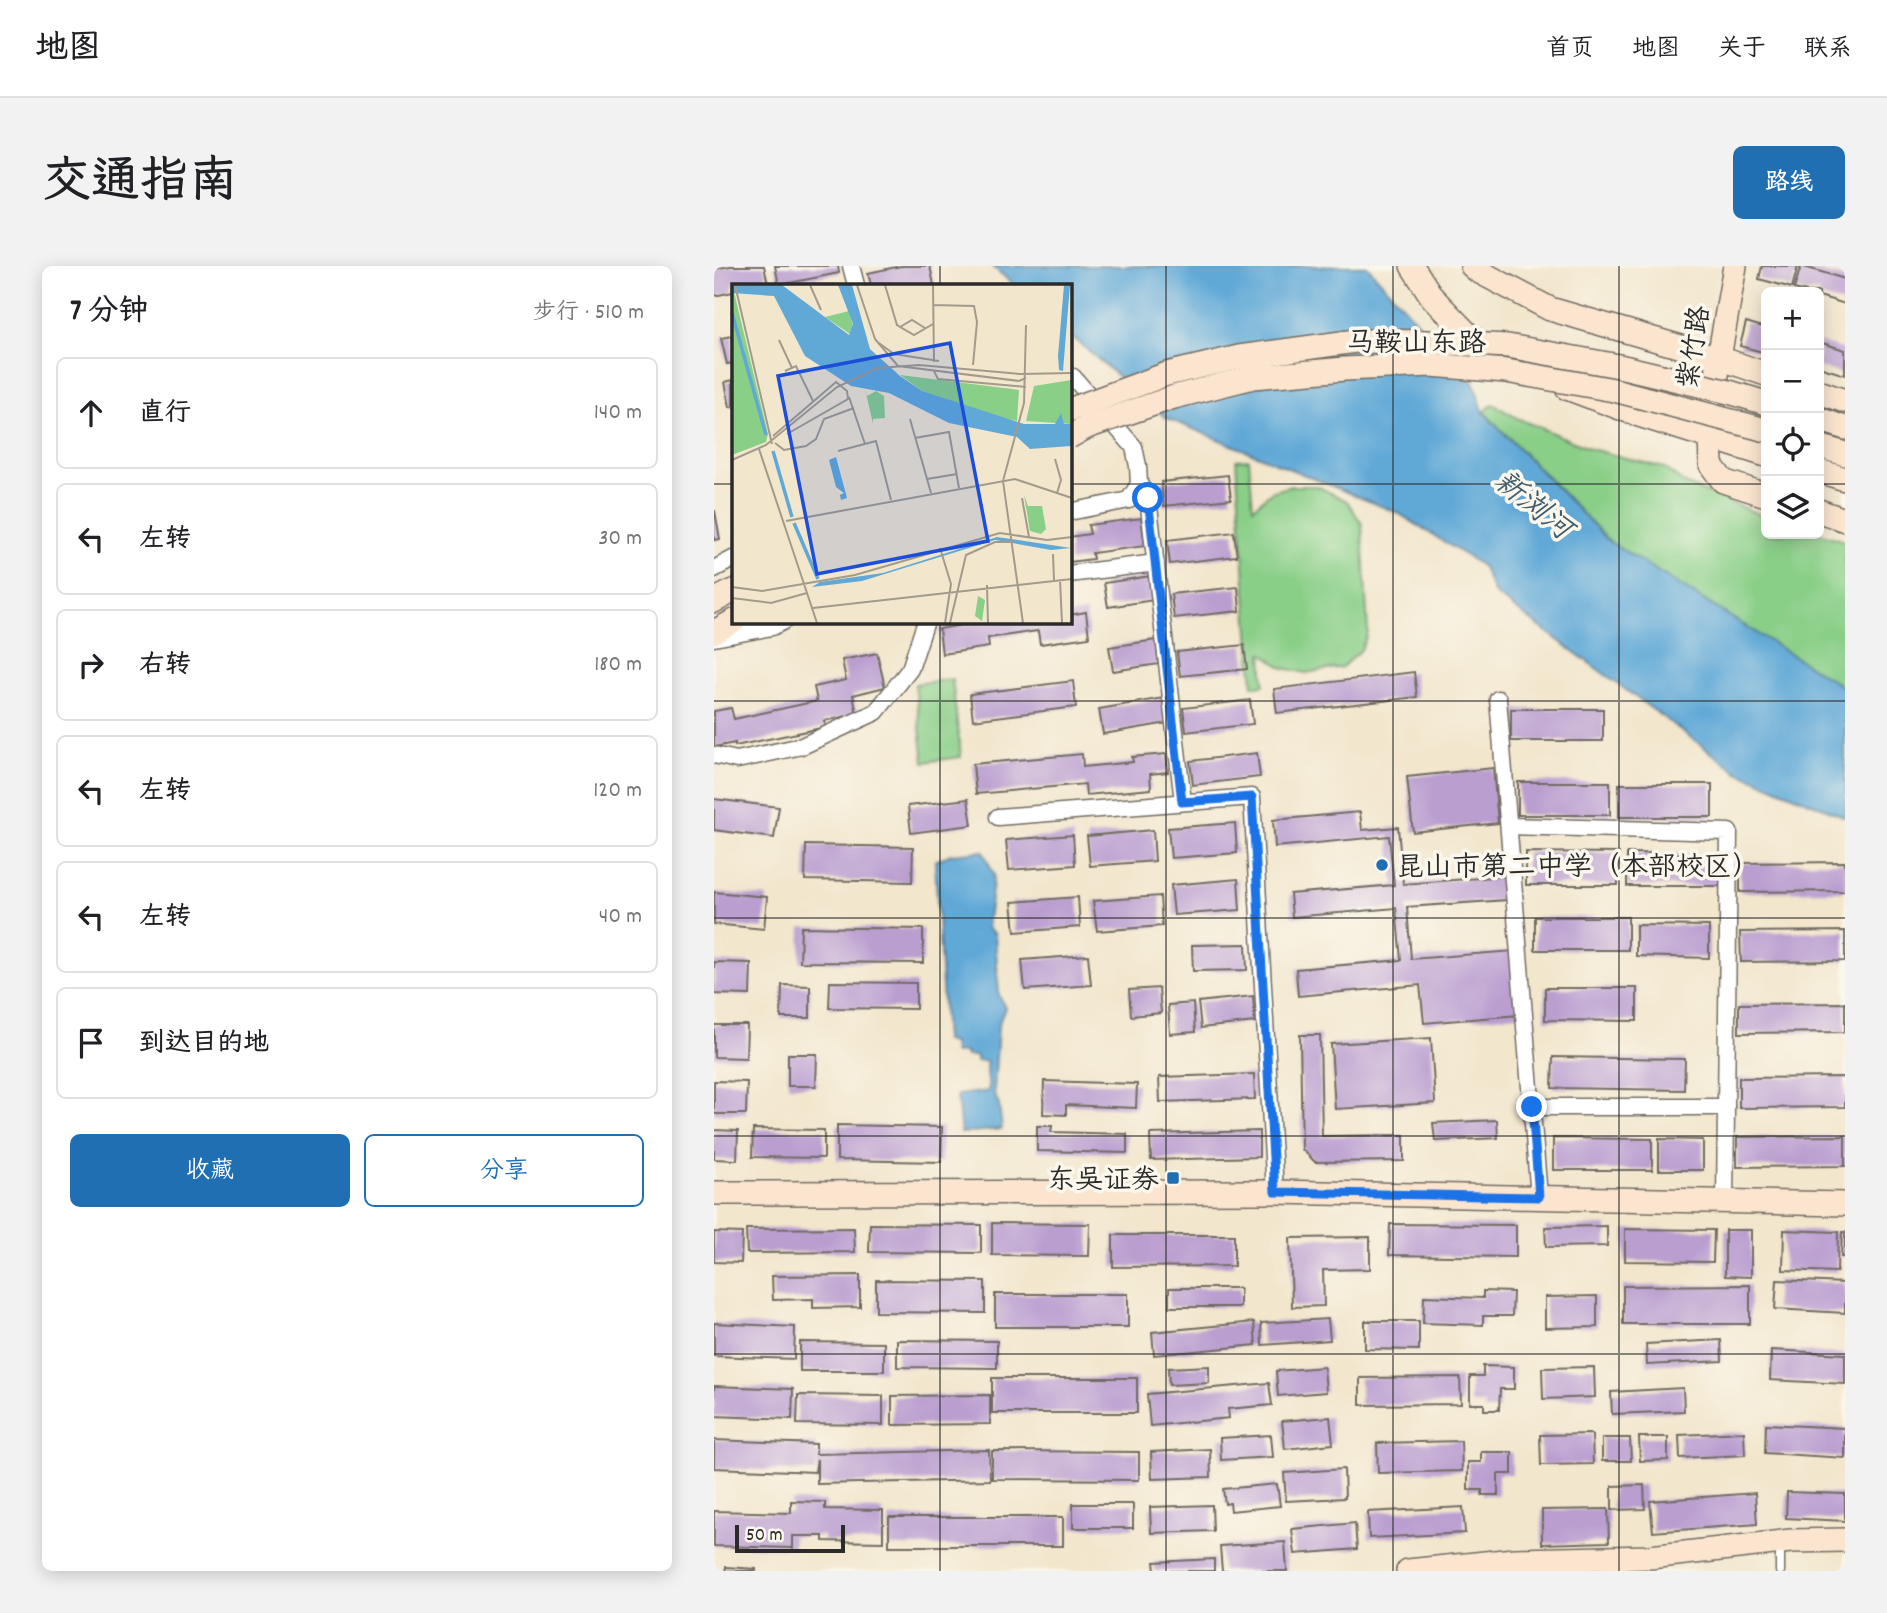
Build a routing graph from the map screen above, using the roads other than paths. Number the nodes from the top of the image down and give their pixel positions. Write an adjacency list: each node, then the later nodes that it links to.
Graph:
1 (851, 266): 5 (street)
2 (1412, 266): 17 (main road)
3 (1472, 266): 6 (main road)
4 (1735, 266): 6 (main road, 紫竹路)
5 (856, 284)
6 (1719, 358): 7 (main road); 17 (main road, 紫竹路)
7 (1761, 372)
8 (1071, 378): 23 (street)
9 (1824, 394): 10 (main road)
10 (1845, 401)
11 (1761, 402): 12 (main road, 马鞍山东路, bridge)
12 (1071, 409)
13 (1824, 421): 14 (main road)
14 (1845, 428)
15 (1761, 429): 16 (main road, 马鞍山东路, bridge)
16 (1071, 436)
17 (1710, 437): 19 (main road); 24 (main road, 紫竹路)
18 (1824, 448): 20 (main road)
19 (1761, 453)
20 (1845, 454)
21 (1824, 473): 22 (main road)
22 (1845, 480)
23 (1139, 484): 25 (street); 29 (street)
24 (1761, 493)
25 (1071, 512)
26 (1824, 513): 27 (main road)
27 (1845, 520)
28 (732, 560): 30 (street)
29 (1156, 564): 31 (street); 41 (street)
30 (714, 569)
31 (1071, 575)
32 (732, 592): 33 (main road)
33 (714, 601)
34 (732, 622): 37 (main road)
35 (780, 623): 38 (street)
36 (925, 623): 40 (street)
37 (714, 632)
38 (714, 638)
39 (1498, 699): 43 (street)
40 (714, 755)
41 (1182, 802): 42 (street); 46 (street)
42 (998, 817)
43 (1509, 826): 44 (street); 45 (street)
44 (1532, 1107): 45 (street); 48 (street)
45 (1726, 1107): 49 (street)
46 (1275, 1192): 47 (main road); 48 (main road)
47 (714, 1193)
48 (1539, 1197): 49 (main road)
49 (1725, 1202): 50 (main road)
50 (1845, 1204)
51 (1845, 1540): 52 (main road)
52 (1780, 1542): 53 (main road); 55 (lane)
53 (1528, 1565): 54 (main road)
54 (1408, 1571)
55 (1780, 1571)

